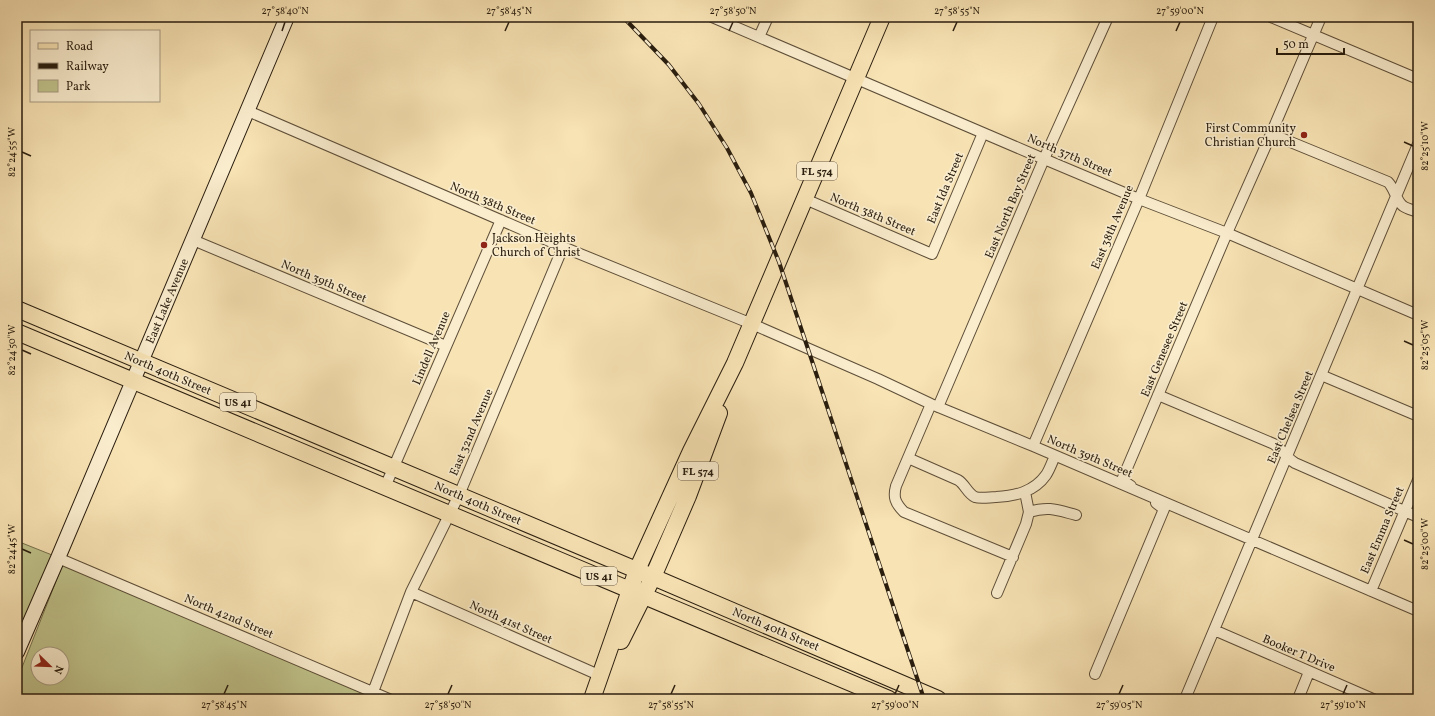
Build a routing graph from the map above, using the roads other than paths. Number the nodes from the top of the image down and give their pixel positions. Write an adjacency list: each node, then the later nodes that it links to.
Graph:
1 (287, 17): 13 (street, East Lake Avenue)
2 (712, 17): 10 (street, North 37th Street)
3 (768, 17): 10 (street)
4 (882, 17): 11 (main road, FL 574)
5 (1108, 17): 17 (street, East North Bay Street)
6 (1213, 17): 20 (street, East 38th Avenue)
7 (1271, 17): 9 (street)
8 (1321, 17): 9 (street, East Genesee Street)
9 (1313, 34): 12 (street); 15 (street, East Genesee Street)
10 (759, 37): 11 (street, North 37th Street)
11 (856, 78): 14 (street, North 37th Street); 19 (main road, FL 574)
12 (1418, 79)
13 (248, 111): 22 (street, North 38th Street); 24 (street, East Lake Avenue)
14 (983, 132): 17 (street, North 37th Street); 26 (street, East Ida Street)
15 (1272, 134): 18 (street); 23 (street, East Genesee Street)
16 (1418, 144): 18 (street, East Chelsea Street)
17 (1044, 159): 20 (street, North 37th Street); 38 (street, East North Bay Street)
18 (1396, 196): 21 (street); 27 (street, East Chelsea Street)
19 (805, 199): 26 (street, North 38th Street); 30 (main road, FL 574)
20 (1139, 199): 23 (street, North 37th Street); 41 (street, East 38th Avenue)
21 (1418, 212)
22 (501, 220): 25 (street, North 38th Street); 32 (street, Lindell Avenue)
23 (1227, 234): 27 (street, North 37th Street); 37 (street, East Genesee Street)
24 (192, 240): 32 (street, North 39th Street); 33 (street, East Lake Avenue)
25 (563, 247): 30 (street, North 38th Street); 50 (street, East 32nd Avenue)
26 (932, 254)
27 (1357, 289): 29 (street, North 37th Street); 35 (street, East Chelsea Street)
28 (17, 308): 33 (main road, North 40th Street / US 41)
29 (1418, 315)
30 (752, 324): 34 (main road, FL 574); 38 (street, North 39th Street)
31 (17, 332): 36 (main road, North 40th Street / US 41)
32 (446, 346): 45 (street, Lindell Avenue)
33 (141, 362): 36 (street, East Lake Avenue); 40 (main road, North 40th Street / US 41)
34 (735, 363): 59 (main road, FL 574); 60 (main road, FL 574)
35 (1321, 375): 39 (street); 44 (street, East Chelsea Street)
36 (133, 381): 40 (main road, North 40th Street / US 41); 58 (street, East Lake Avenue)
37 (1158, 395): 44 (street); 49 (street, East Genesee Street)
38 (935, 405): 41 (street, North 39th Street); 43 (street, East North Bay Street)
39 (1418, 416)
40 (265, 425): 45 (main road, North 40th Street / US 41); 47 (main road, North 40th Street / US 41)
41 (1033, 446): 42 (street, North 39th Street)
42 (1055, 456): 48 (street); 49 (street, North 39th Street)
43 (908, 458): 48 (street); 57 (street, East North Bay Street)
44 (1287, 458): 51 (street); 56 (street, East Chelsea Street)
45 (394, 467): 47 (street, Lindell Avenue); 50 (main road, North 40th Street / US 41)
46 (1418, 480): 51 (street, East Emma Street)
47 (385, 487): 53 (main road, North 40th Street / US 41)
48 (1025, 492): 52 (street)
49 (1144, 494): 56 (street, North 39th Street); 71 (street, East Genesee Street)
50 (459, 495): 53 (street, East 32nd Avenue); 59 (main road, North 40th Street / US 41)
51 (1405, 511): 55 (street); 61 (street, East Emma Street)
52 (1030, 512): 54 (street); 57 (street)
53 (450, 514): 62 (street, East 32nd Avenue); 63 (main road, North 40th Street / US 41)
54 (1076, 515)
55 (1418, 517)
56 (1252, 540): 61 (street, North 39th Street); 66 (street, East Chelsea Street)
57 (1013, 557): 64 (street)
58 (58, 558): 68 (street, East Lake Avenue); 73 (street, North 42nd Street)
59 (637, 570): 60 (main road, North 40th Street / US 41); 63 (main road, FL 574)
60 (653, 577): 63 (main road, FL 574); 67 (main road, North 40th Street / US 41)
61 (1371, 591): 65 (street, North 39th Street)
62 (411, 592): 72 (street, North 41st Street); 73 (street, East 32nd Avenue)
63 (637, 593): 69 (main road, North 40th Street / US 41); 72 (main road, FL 574)
64 (997, 593)
65 (1418, 611)
66 (1214, 630): 70 (street, Booker T Drive); 79 (street, East Chelsea Street)
67 (814, 645): 69 (street); 78 (main road, North 40th Street / US 41)
68 (17, 652)
69 (806, 664): 77 (main road, North 40th Street / US 41)
70 (1309, 672): 74 (street, Booker T Drive); 80 (street)
71 (1095, 674)
72 (601, 676): 76 (main road, FL 574)
73 (373, 692): 75 (street, North 42nd Street)
74 (1368, 698)
75 (389, 699)
76 (592, 699)
77 (889, 699)
78 (938, 699)
79 (1184, 699)
80 (1298, 699)

